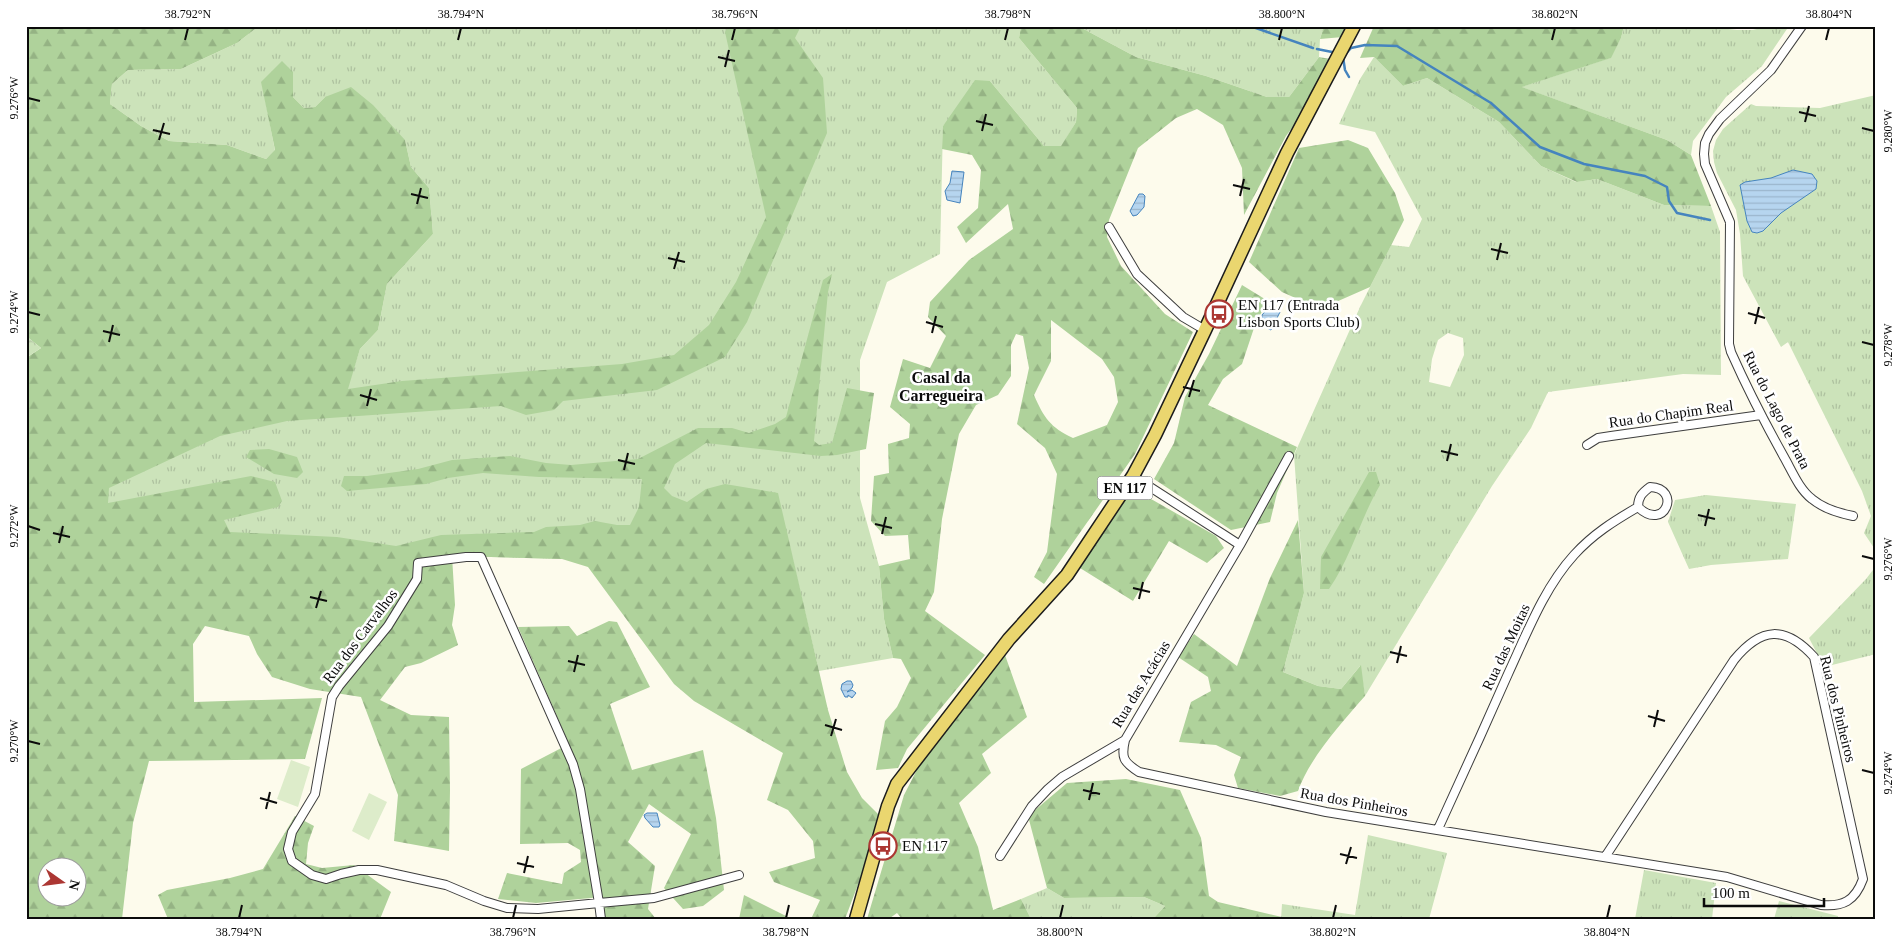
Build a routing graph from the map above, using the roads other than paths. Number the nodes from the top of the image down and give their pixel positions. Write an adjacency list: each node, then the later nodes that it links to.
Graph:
1 (1354, 26): 4 (main road, EN 117)
2 (1802, 26): 5 (street, Rua do Lago de Prata)
3 (1109, 227): 4 (street)
4 (1206, 330): 8 (main road, EN 117)
5 (1761, 415): 6 (street, Rua do Chapim Real); 10 (street, Rua do Lago de Prata)
6 (1587, 444)
7 (1289, 456): 11 (street, Rua das Acácias)
8 (1133, 476): 11 (street); 19 (main road, EN 117)
9 (1638, 507): 13 (street, Rua das Moitas)
10 (1853, 516)
11 (1240, 545): 12 (street, Rua das Acácias)
12 (1125, 740): 13 (street, Rua dos Pinheiros); 14 (street, Rua das Acácias)
13 (1438, 829): 15 (street, Rua dos Pinheiros)
14 (1000, 856)
15 (1605, 857): 15 (street, Rua dos Pinheiros)
16 (739, 875): 17 (street)
17 (599, 903): 17 (street, Rua dos Carvalhos); 18 (street, Rua dos Carvalhos)
18 (600, 919)
19 (856, 919)

